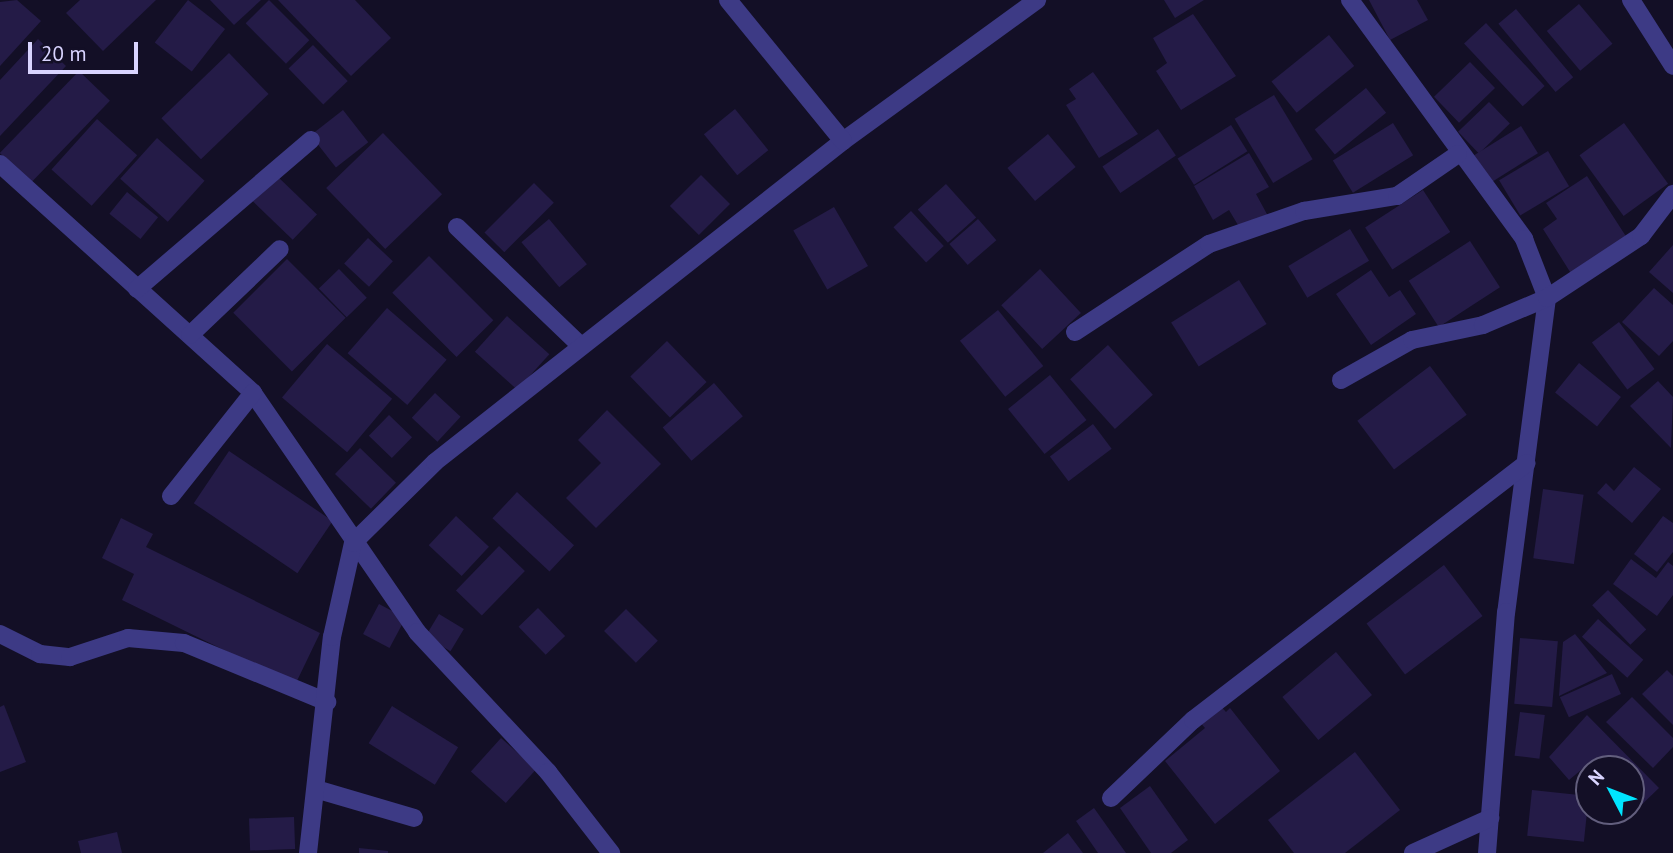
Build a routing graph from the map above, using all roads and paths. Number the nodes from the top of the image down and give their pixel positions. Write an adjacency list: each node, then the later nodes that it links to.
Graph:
1 (728, 0): 7 (street)
2 (1037, 0): 7 (street)
3 (1350, 0): 8 (street)
4 (1631, 0): 5 (street)
5 (1673, 66)
6 (312, 140): 13 (street)
7 (843, 141): 17 (street)
8 (1458, 154): 14 (street); 15 (street)
9 (0, 164): 13 (street)
10 (1673, 194): 14 (street)
11 (457, 227): 17 (street)
12 (280, 249): 16 (street)
13 (137, 289): 16 (street)
14 (1547, 298): 18 (street); 20 (street)
15 (1075, 332)
16 (190, 335): 19 (street)
17 (580, 345): 22 (street)
18 (1341, 380)
19 (253, 393): 21 (street); 22 (street)
20 (1527, 463): 26 (street); 28 (street)
21 (171, 496)
22 (353, 543): 24 (street); 30 (street)
23 (0, 634): 24 (street)
24 (327, 702): 25 (street)
25 (319, 790): 27 (street); 29 (street)
26 (1111, 798)
27 (414, 818)
28 (1490, 818): 31 (street); 32 (street)
29 (308, 853)
30 (611, 853)
31 (1413, 853)
32 (1488, 853)

